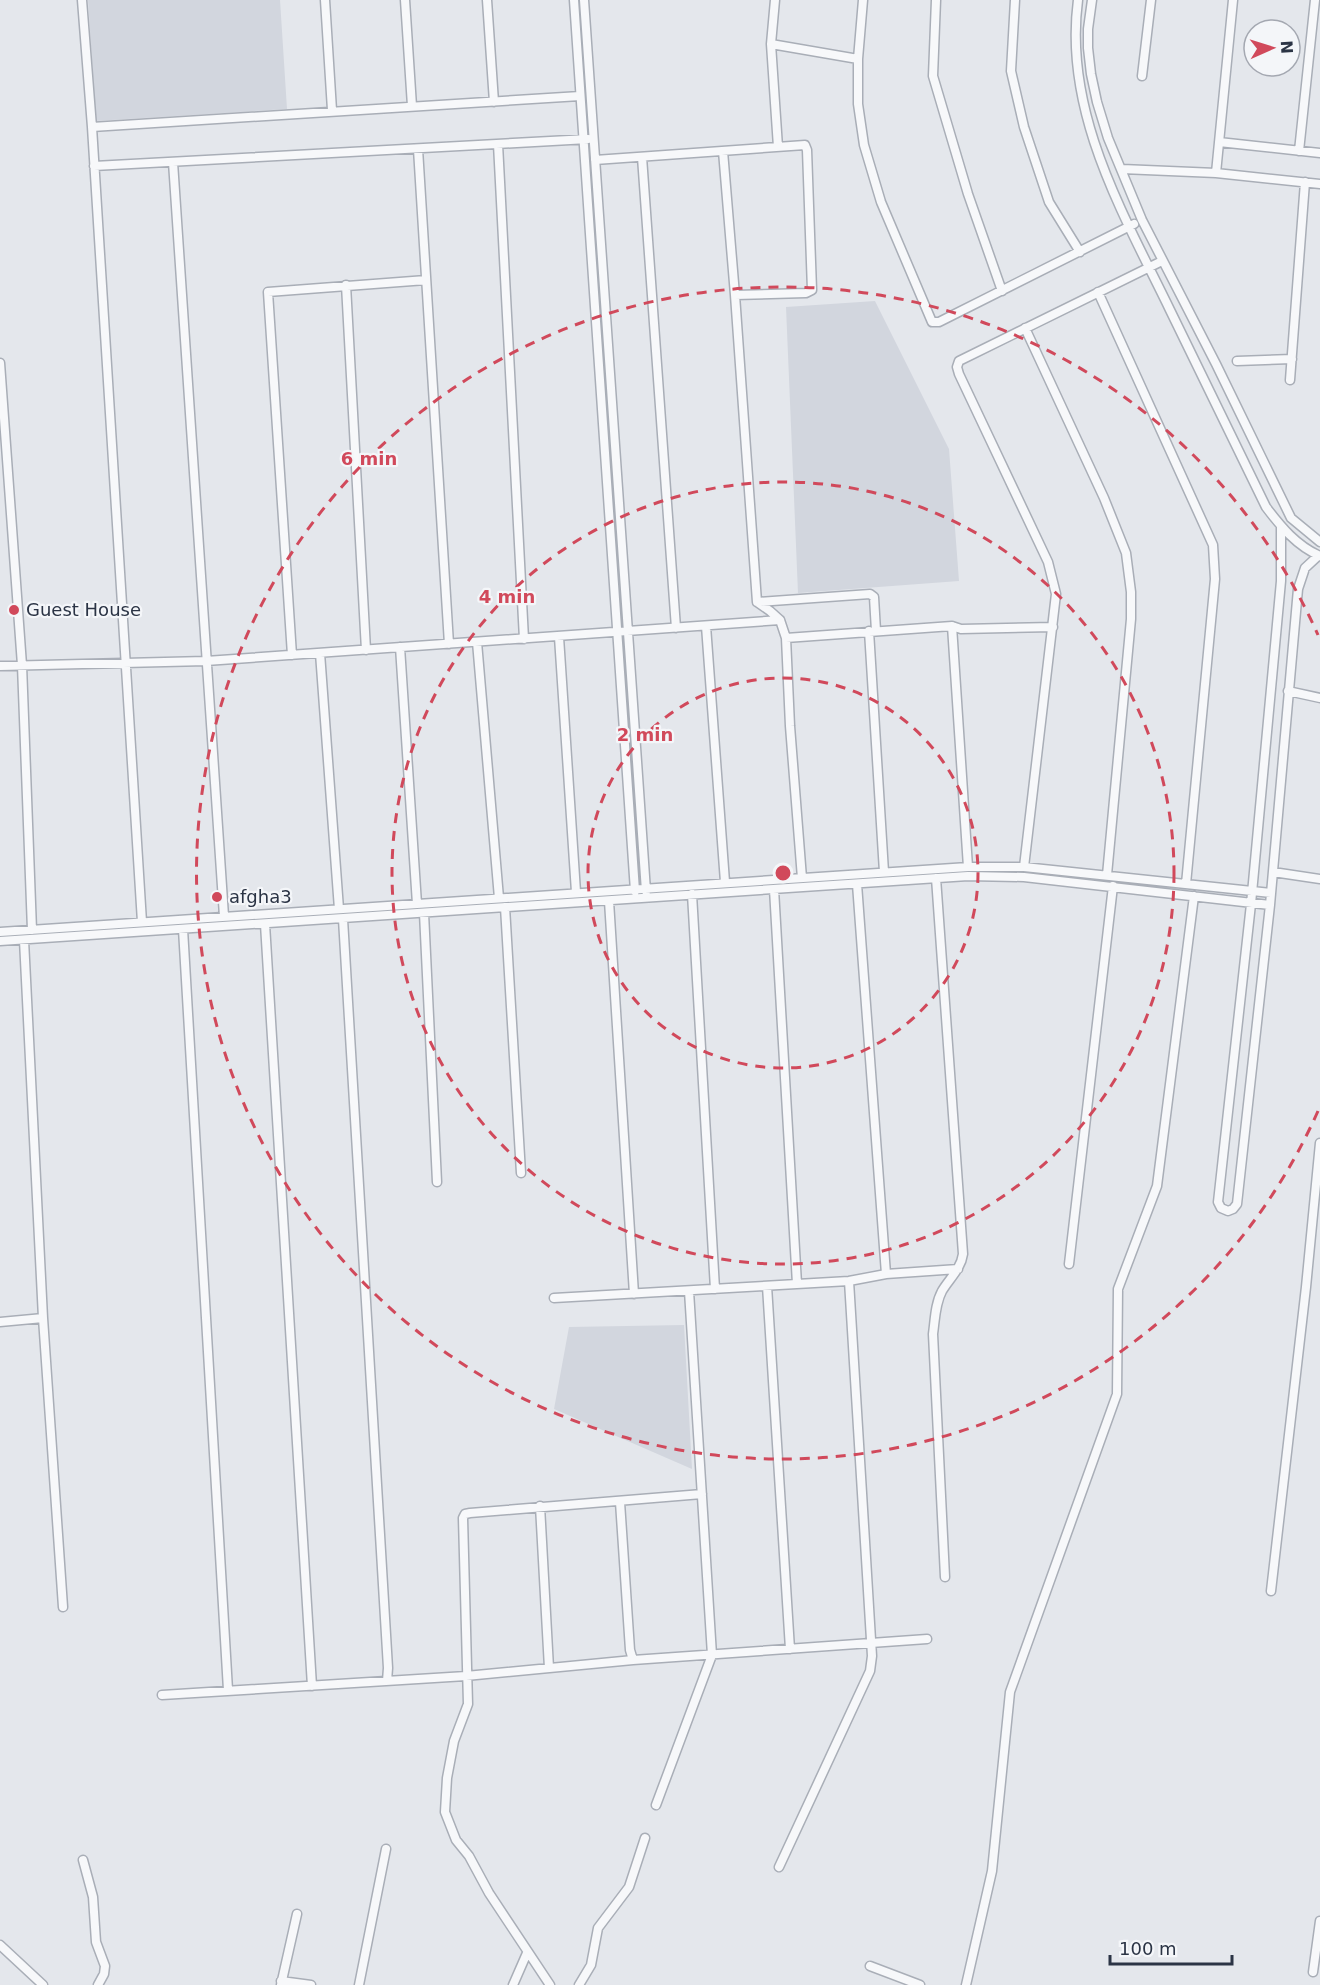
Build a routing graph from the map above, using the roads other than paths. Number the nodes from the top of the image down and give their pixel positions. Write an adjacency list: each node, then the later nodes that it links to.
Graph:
1 (82, 0): 23 (street)
2 (325, 0): 22 (street)
3 (405, 0): 21 (street)
4 (487, 0): 20 (street)
5 (574, 0): 19 (street)
6 (584, 0): 24 (street)
7 (775, 0): 16 (street)
8 (863, 0): 17 (street)
9 (936, 0): 48 (street)
10 (1015, 0): 43 (street)
11 (1078, 0): 42 (street)
12 (1092, 0): 37 (street)
13 (1151, 0): 18 (street)
14 (1233, 0): 26 (street)
15 (1315, 0): 31 (street)
16 (771, 44): 17 (street); 28 (street)
17 (858, 59): 48 (street)
18 (1142, 76)
19 (580, 96): 20 (street); 25 (street)
20 (494, 102): 21 (street)
21 (412, 106): 22 (street)
22 (332, 111): 23 (street)
23 (92, 127): 36 (street)
24 (594, 139): 25 (street); 34 (street)
25 (584, 140): 27 (street); 66 (street)
26 (1219, 142): 31 (street); 38 (street)
27 (498, 144): 29 (street); 70 (street)
28 (778, 147): 30 (street); 50 (street)
29 (418, 148): 35 (street); 46 (street)
30 (723, 151): 33 (street); 50 (street)
31 (1299, 151): 32 (street)
32 (1320, 153)
33 (642, 157): 34 (street); 64 (street)
34 (595, 160): 67 (street)
35 (173, 162): 36 (street); 77 (street)
36 (94, 166): 78 (street)
37 (1122, 169): 38 (street); 41 (street)
38 (1216, 173): 39 (street)
39 (1305, 182): 40 (street); 52 (street)
40 (1320, 184)
41 (1142, 220): 42 (street); 44 (street)
42 (1130, 226): 43 (street); 45 (street)
43 (1080, 252): 48 (street)
44 (1162, 261): 45 (street); 57 (street)
45 (1150, 267): 49 (street); 56 (street)
46 (426, 280): 47 (street); 72 (street)
47 (346, 285): 74 (street); 76 (street)
48 (1002, 291)
49 (1098, 292): 51 (street); 94 (street)
50 (735, 295): 59 (street)
51 (1025, 328): 63 (street); 88 (street)
52 (1292, 359): 53 (street); 55 (street)
53 (1237, 361)
54 (0, 363): 79 (street)
55 (1290, 380)
56 (1281, 528): 58 (street); 99 (street)
57 (1320, 542)
58 (1319, 556): 81 (street)
59 (757, 602): 60 (street); 65 (street)
60 (780, 620): 61 (street); 69 (street)
61 (706, 626): 64 (street); 92 (street)
62 (952, 626): 63 (street); 65 (street); 83 (street)
63 (1053, 627): 84 (street)
64 (676, 628): 67 (street)
65 (872, 631): 69 (street); 85 (street)
66 (617, 632): 67 (street); 68 (street); 96 (street)
67 (628, 632): 97 (street)
68 (559, 637): 70 (street); 100 (street)
69 (786, 638): 89 (street)
70 (524, 639): 71 (street)
71 (477, 642): 72 (street); 105 (street)
72 (449, 644): 73 (street)
73 (400, 647): 74 (street); 108 (street)
74 (366, 650): 75 (street)
75 (320, 653): 76 (street); 112 (street)
76 (292, 655): 77 (street)
77 (206, 661): 78 (street); 114 (street)
78 (126, 664): 79 (street); 116 (street)
79 (22, 665): 80 (street); 120 (street)
80 (0, 666)
81 (1288, 691): 82 (street); 87 (street)
82 (1320, 698)
83 (968, 867): 85 (street); 86 (street)
84 (1024, 867): 86 (street); 88 (street)
85 (884, 872): 89 (street)
86 (1007, 872): 90 (street); 95 (street)
87 (1273, 872): 91 (street); 101 (street)
88 (1107, 875): 94 (street)
89 (802, 878): 92 (street)
90 (936, 878): 93 (street); 129 (street)
91 (1320, 879)
92 (725, 882): 97 (street)
93 (857, 884): 98 (street); 130 (street)
94 (1186, 884): 99 (street)
95 (1113, 886): 103 (street); 128 (street)
96 (635, 888): 97 (street); 100 (street); 106 (street)
97 (646, 888): 104 (street)
98 (774, 889): 102 (street); 132 (street)
99 (1252, 891): 101 (street); 109 (street)
100 (576, 892): 105 (street)
101 (1271, 893): 110 (street)
102 (692, 894): 104 (street); 134 (street)
103 (1194, 896): 109 (street); 177 (street)
104 (646, 897): 106 (street)
105 (499, 898): 108 (street)
106 (636, 898): 107 (street)
107 (609, 901): 111 (street); 136 (street)
108 (417, 904): 112 (street)
109 (1251, 904): 110 (street); 110 (street)
110 (1270, 905)
111 (505, 907): 113 (street); 126 (street)
112 (339, 909): 114 (street)
113 (424, 913): 115 (street); 127 (street)
114 (224, 916): 116 (street)
115 (343, 919): 118 (street); 153 (street)
116 (142, 922): 117 (street)
117 (104, 924): 120 (street); 122 (street)
118 (265, 924): 119 (street); 154 (street)
119 (183, 929): 122 (street); 155 (street)
120 (32, 930): 121 (street)
121 (0, 932)
122 (105, 934): 123 (street)
123 (24, 939): 124 (street); 138 (street)
124 (0, 941)
125 (1320, 1143): 144 (street)
126 (520, 1173)
127 (437, 1182)
128 (1069, 1264)
129 (958, 1269): 130 (street); 143 (street)
130 (886, 1274): 131 (street)
131 (849, 1281): 132 (street); 147 (street)
132 (797, 1284): 133 (street)
133 (767, 1286): 134 (street); 148 (street)
134 (715, 1289): 135 (street)
135 (688, 1291): 136 (street); 140 (street)
136 (634, 1294): 137 (street)
137 (554, 1298)
138 (43, 1318): 139 (street); 145 (street)
139 (0, 1322)
140 (702, 1494): 141 (street); 149 (street)
141 (620, 1502): 142 (street); 150 (street)
142 (540, 1506): 151 (street); 152 (street)
143 (945, 1576)
144 (1272, 1591)
145 (63, 1607)
146 (927, 1639): 147 (street)
147 (872, 1643): 148 (street); 161 (street)
148 (790, 1649): 149 (street)
149 (712, 1654): 150 (street); 157 (street)
150 (633, 1660): 151 (street)
151 (549, 1668): 152 (street)
152 (466, 1676): 153 (street); 165 (street)
153 (387, 1681): 154 (street)
154 (312, 1686): 155 (street)
155 (228, 1690): 156 (street)
156 (162, 1695)
157 (656, 1804)
158 (645, 1838): 175 (street)
159 (386, 1849): 172 (street)
160 (83, 1860): 170 (street)
161 (779, 1867)
162 (297, 1914): 168 (street)
163 (1320, 1921): 167 (street)
164 (0, 1945): 169 (street)
165 (527, 1953): 173 (street); 174 (street)
166 (870, 1966): 176 (street)
167 (1313, 1972)
168 (281, 1983): 171 (street)
169 (43, 1985)
170 (98, 1985)
171 (310, 1985)
172 (359, 1985)
173 (513, 1985)
174 (550, 1985)
175 (579, 1985)
176 (920, 1985)
177 (966, 1985)

